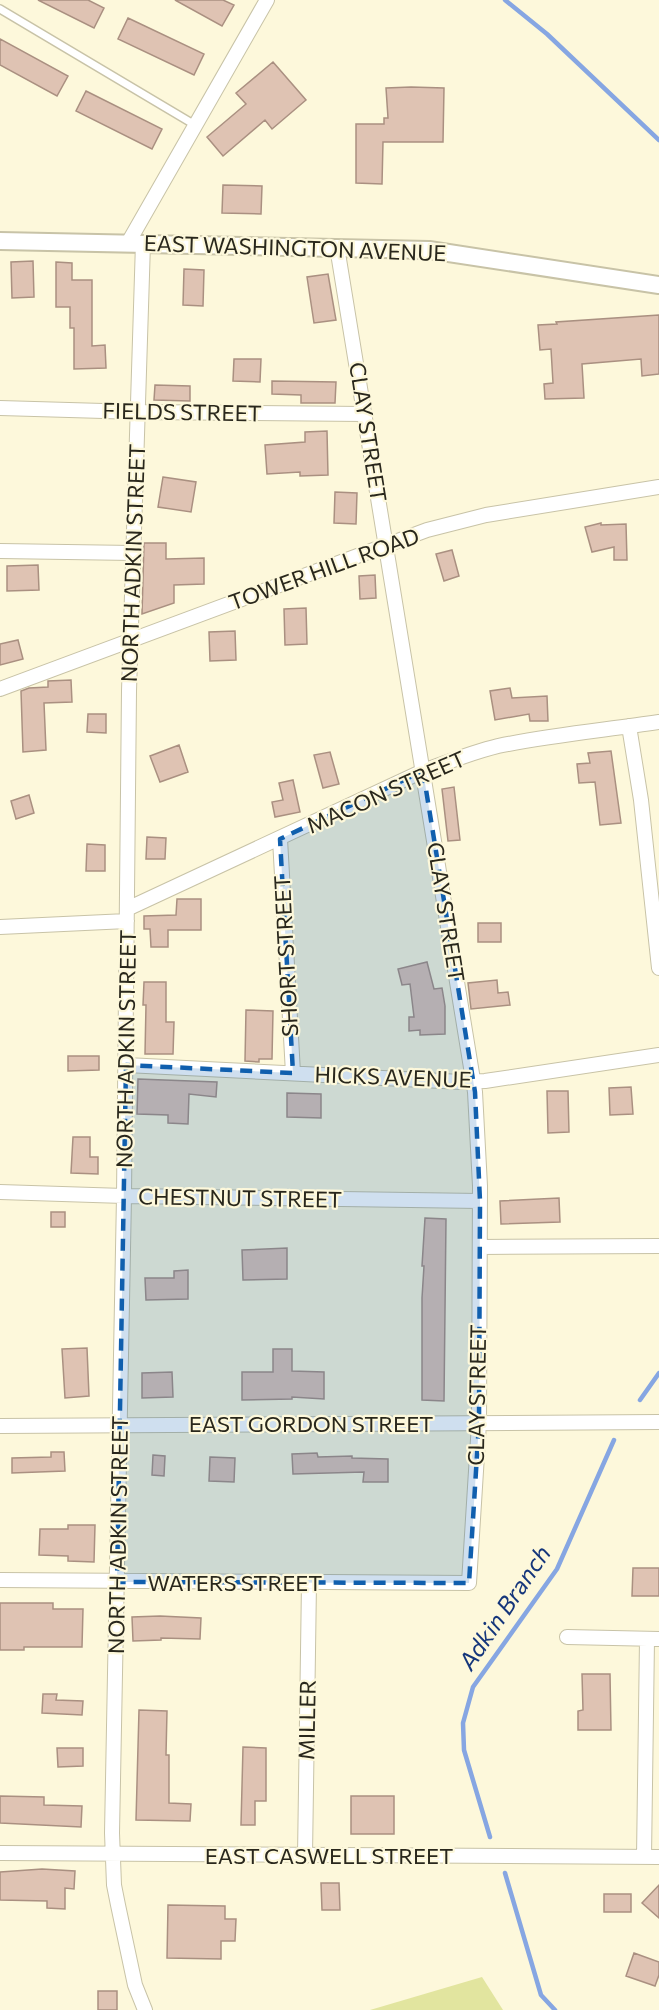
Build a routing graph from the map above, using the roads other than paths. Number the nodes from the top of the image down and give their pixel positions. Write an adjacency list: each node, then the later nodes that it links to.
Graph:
1 (267, 0): 3 (street, NORTH ADKIN STREET)
2 (0, 9): 3 (lane)
3 (195, 125): 5 (street, NORTH ADKIN STREET)
4 (0, 241): 5 (street, EAST WASHINGTON AVENUE)
5 (135, 243): 6 (street, EAST WASHINGTON AVENUE); 9 (street, NORTH ADKIN STREET)
6 (337, 247): 7 (street, EAST WASHINGTON AVENUE); 10 (street, CLAY STREET)
7 (659, 285)
8 (0, 408): 9 (street, FIELDS STREET)
9 (138, 412): 10 (street, FIELDS STREET); 14 (street, NORTH ADKIN STREET)
10 (364, 414): 12 (street, CLAY STREET)
11 (659, 487): 12 (street, TOWER HILL ROAD)
12 (386, 545): 15 (street, TOWER HILL ROAD); 19 (street, CLAY STREET)
13 (0, 551): 14 (street)
14 (133, 554): 15 (street, NORTH ADKIN STREET)
15 (130, 640): 16 (street, TOWER HILL ROAD); 21 (street, NORTH ADKIN STREET)
16 (0, 689)
17 (659, 722): 18 (street, MACON STREET)
18 (629, 726): 19 (street, MACON STREET); 23 (street)
19 (423, 771): 20 (street, MACON STREET); 27 (street, CLAY STREET)
20 (280, 839): 21 (street, MACON STREET); 26 (street, SHORT STREET)
21 (128, 915): 22 (street, MACON STREET); 25 (street, NORTH ADKIN STREET)
22 (0, 927)
23 (659, 968)
24 (659, 1055): 27 (street, HICKS AVENUE)
25 (126, 1065): 26 (street, HICKS AVENUE); 29 (street, NORTH ADKIN STREET)
26 (292, 1073): 27 (street, HICKS AVENUE)
27 (474, 1081): 30 (street, CLAY STREET)
28 (0, 1192): 29 (street, CHESTNUT STREET)
29 (124, 1196): 30 (street, CHESTNUT STREET); 35 (street, NORTH ADKIN STREET)
30 (480, 1201): 32 (street, CLAY STREET)
31 (659, 1246): 32 (street)
32 (480, 1247): 34 (street, CLAY STREET)
33 (659, 1422): 34 (street, EAST GORDON STREET)
34 (478, 1423): 35 (street, EAST GORDON STREET); 39 (street, CLAY STREET)
35 (120, 1424): 36 (street, EAST GORDON STREET); 38 (street, NORTH ADKIN STREET)
36 (0, 1426)
37 (0, 1580): 38 (street, WATERS STREET)
38 (117, 1582): 40 (street, WATERS STREET); 44 (street, NORTH ADKIN STREET)
39 (470, 1583): 40 (street, WATERS STREET)
40 (309, 1584): 45 (street, MILLER)
41 (567, 1637): 42 (street)
42 (653, 1639): 46 (street)
43 (0, 1853): 44 (street, EAST CASWELL STREET)
44 (113, 1855): 45 (street, EAST CASWELL STREET); 48 (street, NORTH ADKIN STREET)
45 (305, 1856): 46 (street, EAST CASWELL STREET)
46 (644, 1857): 47 (street, EAST CASWELL STREET)
47 (659, 1857)
48 (145, 2010)

